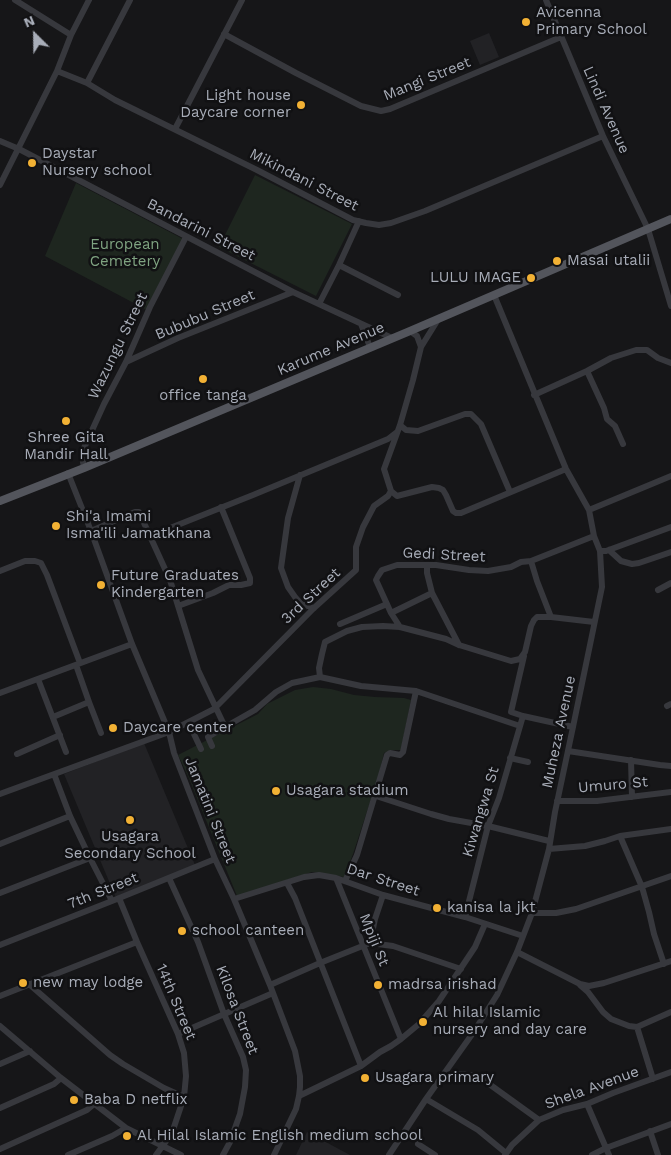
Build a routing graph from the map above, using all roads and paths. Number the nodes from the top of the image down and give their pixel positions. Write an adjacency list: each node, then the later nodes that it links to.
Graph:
1 (15, 0): 7 (street)
2 (88, 0): 7 (street)
3 (130, 0): 10 (street)
4 (242, 0): 6 (street)
5 (546, 0): 8 (street, Lindi Avenue)
6 (224, 34): 8 (street, Mangi Street); 11 (street)
7 (71, 35): 9 (street)
8 (561, 37): 12 (street, Lindi Avenue)
9 (58, 70): 10 (street, Mikindani Street); 14 (street)
10 (86, 83): 11 (street, Mikindani Street)
11 (175, 129): 17 (street, Mikindani Street)
12 (603, 136): 17 (street, Mikindani Street); 18 (street, Lindi Avenue)
13 (0, 141): 14 (street, Bandarini Street)
14 (18, 150): 15 (street); 19 (street, Bandarini Street)
15 (0, 185)
16 (671, 219): 18 (main road, Karume Avenue)
17 (359, 222): 20 (street)
18 (648, 228): 23 (main road, Karume Avenue); 25 (street, Lindi Avenue)
19 (186, 237): 21 (street, Bandarini Street); 32 (street, Wazungu Street)
20 (339, 265): 22 (street); 24 (street)
21 (293, 292): 24 (street, Bandarini Street); 32 (street, Bububu Street)
22 (398, 295)
23 (494, 295): 26 (main road, Karume Avenue); 35 (street, Muheza Avenue)
24 (319, 304): 27 (street, Bandarini Street)
25 (671, 306)
26 (439, 318): 28 (main road, Karume Avenue); 31 (street)
27 (361, 324): 29 (street, Bandarini Street); 30 (street)
28 (410, 331): 29 (main road, Karume Avenue); 31 (street)
29 (392, 338): 30 (main road, Karume Avenue)
30 (370, 347): 38 (main road, Karume Avenue)
31 (421, 347): 36 (street)
32 (126, 362): 38 (street, Wazungu Street)
33 (671, 363): 34 (street)
34 (587, 371): 35 (street); 37 (street)
35 (534, 395): 39 (street, Muheza Avenue)
36 (399, 428): 41 (street); 43 (street); 44 (street)
37 (623, 444)
38 (84, 468): 40 (main road, Karume Avenue)
39 (566, 469): 44 (street); 47 (street, Muheza Avenue)
40 (68, 474): 45 (main road, Karume Avenue); 49 (street, Jamatini Street)
41 (300, 475): 46 (street); 63 (street)
42 (671, 476): 47 (street)
43 (390, 491): 44 (street); 63 (street, 3rd Street)
44 (510, 492)
45 (0, 501)
46 (222, 507): 50 (street); 62 (street)
47 (589, 510): 51 (street, Muheza Avenue)
48 (671, 526): 52 (street)
49 (91, 531): 50 (street); 69 (street, Jamatini Street)
50 (150, 536): 62 (street)
51 (594, 536): 53 (street, Muheza Avenue); 55 (street, Gedi Street)
52 (609, 550): 53 (street); 54 (street)
53 (600, 551): 66 (street, Muheza Avenue)
54 (671, 552)
55 (531, 561): 56 (street, Gedi Street); 65 (street)
56 (427, 565): 60 (street); 61 (street, Gedi Street)
57 (0, 571): 72 (street)
58 (671, 583): 59 (street)
59 (658, 590)
60 (432, 593): 64 (street); 70 (street)
61 (386, 604): 64 (street, Gedi Street); 67 (street)
62 (178, 606): 78 (street)
63 (314, 608): 78 (street, 3rd Street)
64 (391, 613): 68 (street, Gedi Street)
65 (551, 617): 66 (street); 71 (street)
66 (594, 622): 83 (street, Muheza Avenue)
67 (340, 624)
68 (400, 627): 70 (street); 73 (street)
69 (132, 644): 72 (street); 85 (street, Jamatini Street)
70 (459, 645): 71 (street)
71 (525, 652): 79 (street)
72 (78, 664): 74 (street); 77 (street)
73 (320, 677): 75 (street); 82 (street)
74 (38, 679): 76 (street); 80 (street)
75 (416, 691): 81 (street); 100 (street)
76 (0, 693)
77 (89, 702): 80 (street); 84 (street)
78 (216, 708): 82 (street); 85 (street, 3rd Street)
79 (523, 716): 81 (street, Kiwangwa St); 83 (street)
80 (53, 717): 87 (street)
81 (520, 726): 93 (street, Kiwangwa St)
82 (225, 727): 88 (street)
83 (573, 727): 90 (street, Muheza Avenue)
84 (102, 732)
85 (168, 732): 97 (street); 110 (street, Jamatini Street)
86 (193, 732): 89 (street)
87 (60, 735): 91 (street); 92 (street)
88 (212, 746)
89 (202, 749)
90 (568, 751): 94 (street); 102 (street, Muheza Avenue)
91 (66, 752)
92 (17, 754)
93 (510, 758): 95 (street); 104 (street, Kiwangwa St)
94 (631, 760): 96 (street); 101 (street)
95 (528, 762)
96 (671, 766)
97 (54, 774): 99 (street); 103 (street, 14th Street)
98 (671, 792): 101 (street, Umuro St)
99 (0, 794)
100 (376, 796): 104 (street); 114 (street)
101 (632, 797): 102 (street, Umuro St)
102 (557, 801): 108 (street, Muheza Avenue)
103 (70, 816): 107 (street); 109 (street, 14th Street)
104 (488, 826): 108 (street); 122 (street, Kiwangwa St)
105 (671, 829): 106 (street)
106 (620, 836): 108 (street); 116 (street)
107 (0, 844)
108 (549, 845): 121 (street, Muheza Avenue)
109 (90, 858): 117 (street); 120 (street, 14th Street)
110 (215, 859): 112 (street, 7th Street); 119 (street, Jamatini Street)
111 (671, 876): 116 (street)
112 (169, 878): 120 (street, 7th Street); 139 (street, Kilosa Street)
113 (336, 878): 114 (street, Dar Street); 115 (street, Dar Street); 126 (street, Mpiji St)
114 (345, 881): 118 (street, Dar Street)
115 (287, 883): 119 (street, Dar Street); 130 (street)
116 (642, 887): 121 (street); 131 (street)
117 (0, 894)
118 (383, 895): 122 (street, Dar Street); 126 (street)
119 (234, 899): 135 (street, Jamatini Street)
120 (116, 900): 125 (street, 14th Street); 127 (street, 7th Street)
121 (532, 913): 124 (street, Muheza Avenue)
122 (465, 916): 123 (street, Dar Street)
123 (486, 924): 124 (street, Dar Street); 132 (street)
124 (523, 936): 128 (street, Muheza Avenue)
125 (136, 942): 133 (street); 142 (street, 14th Street)
126 (366, 944): 130 (street); 132 (street); 143 (street, Mpiji St)
127 (0, 945)
128 (517, 952): 134 (street); 148 (street, Muheza Avenue)
129 (671, 961): 131 (street)
130 (320, 963): 135 (street); 146 (street)
131 (664, 964): 134 (street)
132 (461, 969): 143 (street)
133 (29, 984): 137 (street); 152 (street)
134 (580, 984): 141 (street)
135 (270, 985): 136 (street, Jamatini Street)
136 (273, 993): 139 (street); 151 (street, Jamatini Street)
137 (0, 996)
138 (671, 1012): 141 (street)
139 (224, 1014): 142 (street); 169 (street, Kilosa Street)
140 (0, 1026): 144 (street)
141 (636, 1027): 150 (street)
142 (178, 1034): 152 (street, 14th Street)
143 (401, 1039): 146 (street)
144 (30, 1051): 145 (street); 149 (street)
145 (0, 1064)
146 (361, 1066): 151 (street)
147 (671, 1072): 150 (street, Shela Avenue)
148 (443, 1076): 153 (street, Muheza Avenue); 157 (street)
149 (61, 1078): 154 (street); 156 (street)
150 (652, 1079): 155 (street, Shela Avenue)
151 (299, 1096): 170 (street, Jamatini Street)
152 (184, 1097): 162 (street, 14th Street)
153 (426, 1099): 165 (street); 171 (street, Muheza Avenue)
154 (94, 1104): 159 (street); 163 (street)
155 (587, 1104): 157 (street, Shela Avenue); 164 (street)
156 (0, 1108)
157 (539, 1120): 165 (street, Shela Avenue)
158 (671, 1124): 160 (street)
159 (126, 1128): 162 (street); 166 (street)
160 (650, 1131): 164 (street); 175 (street)
161 (418, 1144): 172 (street)
162 (163, 1146): 167 (street, 14th Street); 168 (street)
163 (0, 1148)
164 (606, 1148): 173 (street); 174 (street)
165 (506, 1154)
166 (68, 1155)
167 (156, 1155)
168 (181, 1155)
169 (223, 1155)
170 (274, 1155)
171 (389, 1155)
172 (434, 1155)
173 (592, 1155)
174 (610, 1155)
175 (658, 1155)

